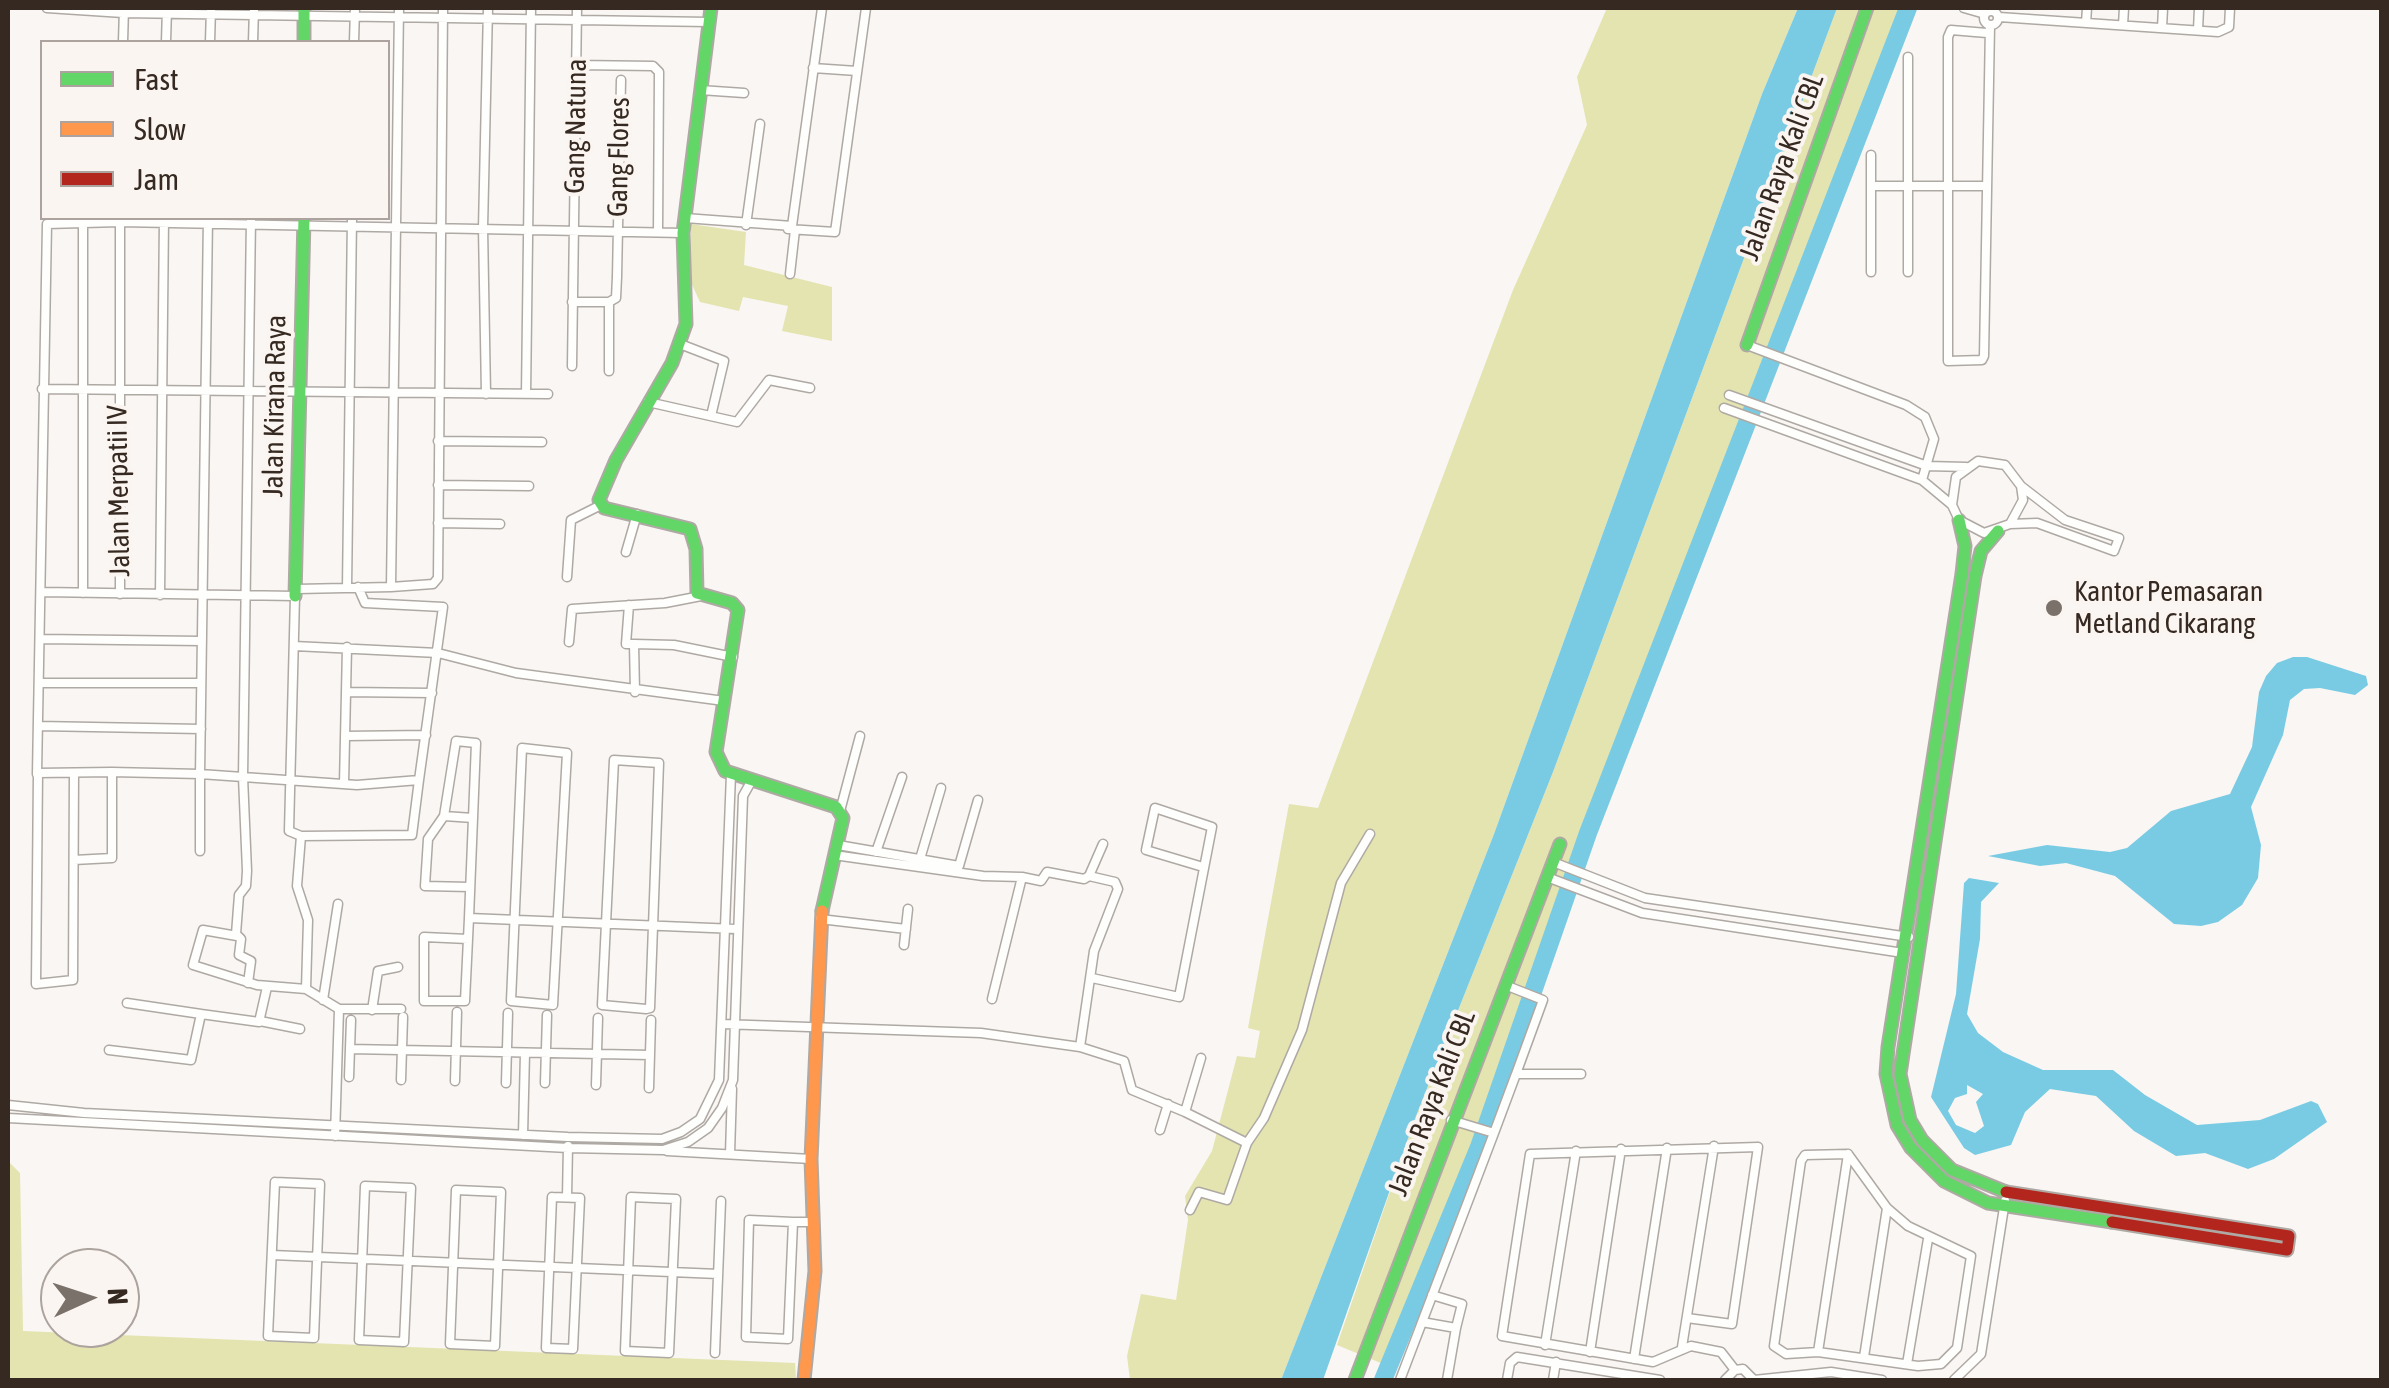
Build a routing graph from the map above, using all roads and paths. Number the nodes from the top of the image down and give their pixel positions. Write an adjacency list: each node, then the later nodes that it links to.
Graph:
1 (47, 8): 16 (street)
2 (488, 8): 28 (street)
3 (577, 8): 29 (street, Gang Natuna)
4 (711, 8): 32 (street)
5 (822, 8): 46 (street)
6 (866, 8): 47 (street)
7 (1867, 8): 81 (street, Jalan Raya Kali CBL)
8 (1968, 8): 26 (street)
9 (2011, 8): 30 (street)
10 (2049, 8): 31 (street)
11 (2087, 8): 33 (street)
12 (2124, 8): 34 (street)
13 (2163, 8): 35 (street)
14 (2199, 8): 37 (street)
15 (2230, 8): 37 (street)
16 (86, 10): 17 (street)
17 (123, 10): 18 (street); 38 (street)
18 (167, 10): 19 (street); 39 (street)
19 (210, 10): 20 (street); 40 (street)
20 (254, 11): 21 (street); 41 (street)
21 (304, 12): 22 (street); 42 (street)
22 (355, 12): 23 (street); 43 (street)
23 (399, 12): 24 (street); 67 (street)
24 (443, 12): 28 (street); 66 (street)
25 (531, 13): 28 (street); 29 (street); 69 (street)
26 (1985, 14): 27 (street); 36 (street)
27 (1999, 17): 30 (street); 36 (street)
28 (488, 18): 68 (street)
29 (578, 19): 32 (street); 45 (street, Gang Natuna)
30 (2010, 19): 31 (street)
31 (2048, 21): 33 (street)
32 (709, 22): 49 (street)
33 (2086, 24): 34 (street)
34 (2123, 26): 35 (street)
35 (2162, 28): 37 (street)
36 (1989, 30): 55 (street); 56 (street)
37 (2198, 30)
38 (123, 40)
39 (166, 40)
40 (210, 40)
41 (253, 40)
42 (304, 40)
43 (354, 40)
44 (1908, 57): 54 (street)
45 (577, 66): 71 (street, Gang Natuna); 72 (street)
46 (814, 68): 47 (street); 70 (street)
47 (857, 71): 70 (street)
48 (621, 80): 74 (street, Gang Flores)
49 (700, 90): 50 (street); 57 (street)
50 (744, 94)
51 (760, 124): 65 (street)
52 (1872, 155): 53 (street)
53 (1871, 186): 54 (street); 75 (street)
54 (1909, 186): 55 (street); 76 (street)
55 (1947, 186): 56 (street); 56 (street)
56 (1984, 186)
57 (685, 218): 65 (street); 73 (street)
58 (120, 220): 60 (street); 64 (street); 85 (street, Jalan Merpatii IV)
59 (208, 220): 60 (street); 61 (street); 87 (street)
60 (164, 221): 86 (street)
61 (251, 222): 62 (street); 90 (street)
62 (304, 222): 63 (street); 93 (street, Jalan Kirana Raya)
63 (352, 222): 67 (street); 94 (street)
64 (83, 223): 84 (street); 89 (street)
65 (746, 224): 70 (street)
66 (438, 227): 67 (street); 68 (street); 91 (street)
67 (396, 228): 92 (street)
68 (483, 228): 69 (street); 95 (street)
69 (528, 229): 71 (street); 96 (street)
70 (792, 229): 77 (street)
71 (573, 232): 74 (street); 78 (street, Gang Natuna)
72 (658, 232): 73 (street); 74 (street)
73 (683, 232): 80 (street)
74 (617, 233): 79 (street, Gang Flores)
75 (1870, 272)
76 (1908, 272)
77 (790, 274)
78 (572, 302): 79 (street); 82 (street, Gang Natuna)
79 (609, 302): 83 (street, Gang Flores)
80 (680, 344): 99 (street); 101 (street)
81 (1747, 344): 104 (street)
82 (572, 366)
83 (609, 370)
84 (83, 388): 85 (street); 89 (street); 124 (street)
85 (118, 388): 86 (street); 125 (street, Jalan Merpatii IV)
86 (164, 388): 87 (street); 126 (street)
87 (205, 388): 90 (street); 127 (street)
88 (810, 388): 101 (street)
89 (42, 389): 122 (street)
90 (250, 389): 93 (street); 128 (street)
91 (438, 390): 92 (street); 95 (street); 102 (street)
92 (392, 391): 94 (street); 120 (street)
93 (299, 392): 94 (street); 123 (street, Jalan Kirana Raya)
94 (349, 392): 121 (street)
95 (486, 394): 96 (street)
96 (526, 394): 97 (street)
97 (548, 394)
98 (1729, 395): 104 (street)
99 (648, 402): 101 (street); 111 (street)
100 (1724, 408): 106 (street)
101 (711, 416)
102 (438, 441): 103 (street); 107 (street)
103 (542, 442)
104 (1927, 466): 105 (street); 106 (street)
105 (1966, 466): 109 (street); 110 (street)
106 (1922, 480): 110 (street)
107 (438, 485): 108 (street); 114 (street)
108 (529, 486)
109 (2021, 486): 116 (street); 116 (street)
110 (1952, 505): 113 (street)
111 (600, 506): 112 (street); 118 (street)
112 (637, 514): 117 (street); 129 (street)
113 (1959, 520): 116 (street); 195 (street)
114 (438, 524): 115 (street); 120 (street)
115 (500, 524)
116 (2004, 527): 196 (street)
117 (626, 552)
118 (566, 577)
119 (358, 587): 120 (street); 121 (street); 137 (street)
120 (391, 587)
121 (347, 588): 123 (street)
122 (42, 592): 124 (street); 131 (street)
123 (296, 592): 128 (street); 135 (street)
124 (83, 594): 125 (street)
125 (120, 594): 126 (street)
126 (160, 594): 127 (street)
127 (203, 595): 128 (street); 132 (street)
128 (246, 595): 155 (street)
129 (700, 596): 130 (street); 138 (street)
130 (629, 606): 133 (street); 134 (street)
131 (41, 638): 132 (street); 139 (street)
132 (202, 641): 140 (street)
133 (569, 642)
134 (634, 644): 138 (street); 143 (street)
135 (294, 646): 136 (street); 157 (street)
136 (347, 647): 137 (street); 141 (street)
137 (438, 653): 142 (street); 143 (street)
138 (733, 657): 144 (street)
139 (40, 683): 140 (street); 145 (street)
140 (201, 683): 146 (street)
141 (346, 692): 142 (street); 148 (street)
142 (432, 692): 147 (street)
143 (635, 692): 144 (street)
144 (724, 701): 154 (street)
145 (38, 726): 146 (street); 152 (street)
146 (200, 729): 153 (street)
147 (426, 735): 148 (street); 158 (street)
148 (345, 736): 160 (street)
149 (860, 736): 163 (street)
150 (74, 772): 151 (street); 152 (street); 174 (street)
151 (112, 772): 153 (street); 174 (street)
152 (37, 774): 174 (street)
153 (200, 774): 155 (street); 171 (street)
154 (730, 774): 159 (street); 191 (street)
155 (243, 777): 157 (street); 194 (street)
156 (902, 777): 172 (street)
157 (291, 778): 160 (street); 167 (street)
158 (419, 780): 160 (street); 167 (street)
159 (752, 780): 163 (street); 192 (street)
160 (344, 784)
161 (942, 788): 173 (street)
162 (978, 800): 173 (street)
163 (840, 812): 170 (street)
164 (444, 816): 165 (street); 165 (street); 180 (street)
165 (473, 818): 180 (street)
166 (1370, 834): 256 (street)
167 (301, 836): 206 (street)
168 (1102, 844): 177 (street)
169 (1560, 844): 175 (street, Jalan Raya Kali CBL)
170 (836, 850): 172 (street); 178 (street); 185 (street)
171 (200, 851)
172 (876, 852): 173 (street)
173 (920, 859)
174 (74, 860)
175 (1553, 862): 179 (street, Jalan Raya Kali CBL); 183 (street)
176 (1203, 867): 176 (street); 202 (street)
177 (1089, 876): 178 (street); 202 (street)
178 (1022, 877): 207 (street)
179 (1547, 877): 189 (street); 204 (street, Jalan Raya Kali CBL)
180 (470, 887): 184 (street)
181 (338, 904): 208 (street)
182 (908, 908): 193 (street)
183 (1713, 908): 189 (street); 195 (street)
184 (470, 918): 186 (street); 197 (street)
185 (820, 919): 193 (street); 222 (street)
186 (516, 920): 187 (street); 187 (street); 187 (street)
187 (560, 921): 188 (street)
188 (606, 924): 190 (street); 190 (street); 190 (street)
189 (1710, 924): 199 (street)
190 (654, 926): 191 (street)
191 (723, 929): 192 (street); 220 (street)
192 (736, 929): 221 (street)
193 (906, 929): 198 (street)
194 (237, 936): 203 (street); 203 (street)
195 (1905, 936): 196 (street); 199 (street)
196 (1919, 938): 200 (street)
197 (468, 939): 197 (street)
198 (904, 945)
199 (1902, 952): 200 (street); 267 (street)
200 (1916, 955): 267 (street)
201 (398, 967): 211 (street)
202 (1092, 978): 224 (street)
203 (248, 983): 205 (street)
204 (1504, 985): 235 (street); 249 (street, Jalan Raya Kali CBL)
205 (266, 987): 206 (street); 219 (street)
206 (306, 989): 208 (street)
207 (992, 999)
208 (323, 1000): 210 (street)
209 (126, 1003): 214 (street)
210 (339, 1009): 211 (street); 250 (street)
211 (372, 1010): 227 (street)
212 (456, 1012): 229 (street)
213 (508, 1013): 231 (street)
214 (201, 1014): 219 (street); 226 (street)
215 (547, 1015): 228 (street)
216 (598, 1018): 230 (street)
217 (351, 1020): 225 (street)
218 (651, 1020): 233 (street)
219 (260, 1022): 223 (street)
220 (722, 1024): 221 (street); 255 (street)
221 (734, 1024): 222 (street); 239 (street)
222 (814, 1028): 224 (street); 265 (street)
223 (300, 1030)
224 (1080, 1047): 246 (street)
225 (350, 1049): 227 (street); 237 (street)
226 (109, 1050)
227 (402, 1051): 229 (street); 238 (street)
228 (546, 1051): 230 (street); 232 (street); 241 (street)
229 (456, 1052): 231 (street); 240 (street)
230 (596, 1052): 233 (street); 243 (street)
231 (507, 1053): 232 (street); 242 (street)
232 (526, 1053): 253 (street)
233 (650, 1055): 244 (street)
234 (1201, 1058): 247 (street)
235 (1516, 1074): 236 (street); 252 (street)
236 (1581, 1074)
237 (349, 1077)
238 (402, 1080)
239 (732, 1080): 261 (street); 263 (street)
240 (455, 1081)
241 (545, 1083)
242 (506, 1084)
243 (596, 1085)
244 (649, 1088)
245 (8, 1104): 250 (street)
246 (1168, 1104): 247 (street); 251 (street)
247 (1185, 1112): 256 (street)
248 (8, 1118): 254 (street)
249 (1451, 1120): 252 (street); 305 (street, Jalan Raya Kali CBL)
250 (335, 1124): 253 (street); 254 (street)
251 (1160, 1130)
252 (1492, 1132): 286 (street)
253 (524, 1135): 255 (street)
254 (335, 1136): 258 (street)
255 (568, 1137): 258 (street)
256 (1247, 1143): 270 (street)
257 (1714, 1146): 259 (street); 287 (street); 287 (street)
258 (568, 1148): 261 (street); 266 (street)
259 (1667, 1148): 260 (street); 296 (street)
260 (1622, 1149): 262 (street); 292 (street)
261 (663, 1150): 263 (street)
262 (1576, 1151): 290 (street); 290 (street)
263 (730, 1154): 265 (street)
264 (1848, 1154): 269 (street); 293 (street); 293 (street)
265 (811, 1160): 272 (street)
266 (567, 1197): 281 (street); 282 (street)
267 (2006, 1198): 274 (street); 315 (street)
268 (721, 1201): 285 (street)
269 (1888, 1208): 273 (street); 295 (street)
270 (1190, 1210)
271 (793, 1222): 271 (street); 272 (street)
272 (812, 1222): 304 (street)
273 (1928, 1238): 299 (street); 299 (street)
274 (2288, 1243)
275 (272, 1255): 276 (street); 276 (street); 276 (street)
276 (317, 1257): 277 (street)
277 (362, 1258): 278 (street); 278 (street); 278 (street)
278 (408, 1260): 279 (street)
279 (453, 1262): 280 (street); 280 (street); 280 (street)
280 (498, 1264): 281 (street)
281 (550, 1266): 282 (street); 282 (street)
282 (576, 1268): 283 (street)
283 (628, 1270): 284 (street); 284 (street); 284 (street)
284 (673, 1272): 285 (street)
285 (718, 1274): 294 (street)
286 (1432, 1295): 288 (street); 289 (street)
287 (1687, 1318): 291 (street)
288 (1422, 1322): 289 (street); 306 (street)
289 (1456, 1328): 307 (street)
290 (1545, 1345): 292 (street)
291 (1682, 1347): 296 (street); 301 (street)
292 (1590, 1352): 296 (street)
293 (1818, 1352): 295 (street)
294 (715, 1353)
295 (1864, 1357): 297 (street)
296 (1634, 1359)
297 (1887, 1361): 299 (street); 314 (street)
298 (1556, 1362): 300 (street); 308 (street); 309 (street)
299 (1907, 1364)
300 (1601, 1369): 302 (street); 310 (street)
301 (1735, 1370): 312 (street); 313 (street)
302 (1646, 1378): 311 (street)
303 (1851, 1378): 313 (street); 314 (street)
304 (804, 1380)
305 (1355, 1380)
306 (1400, 1380)
307 (1448, 1380)
308 (1507, 1380)
309 (1553, 1380)
310 (1600, 1380)
311 (1660, 1380)
312 (1725, 1380)
313 (1754, 1380)
314 (1883, 1380)
315 (1954, 1380)

